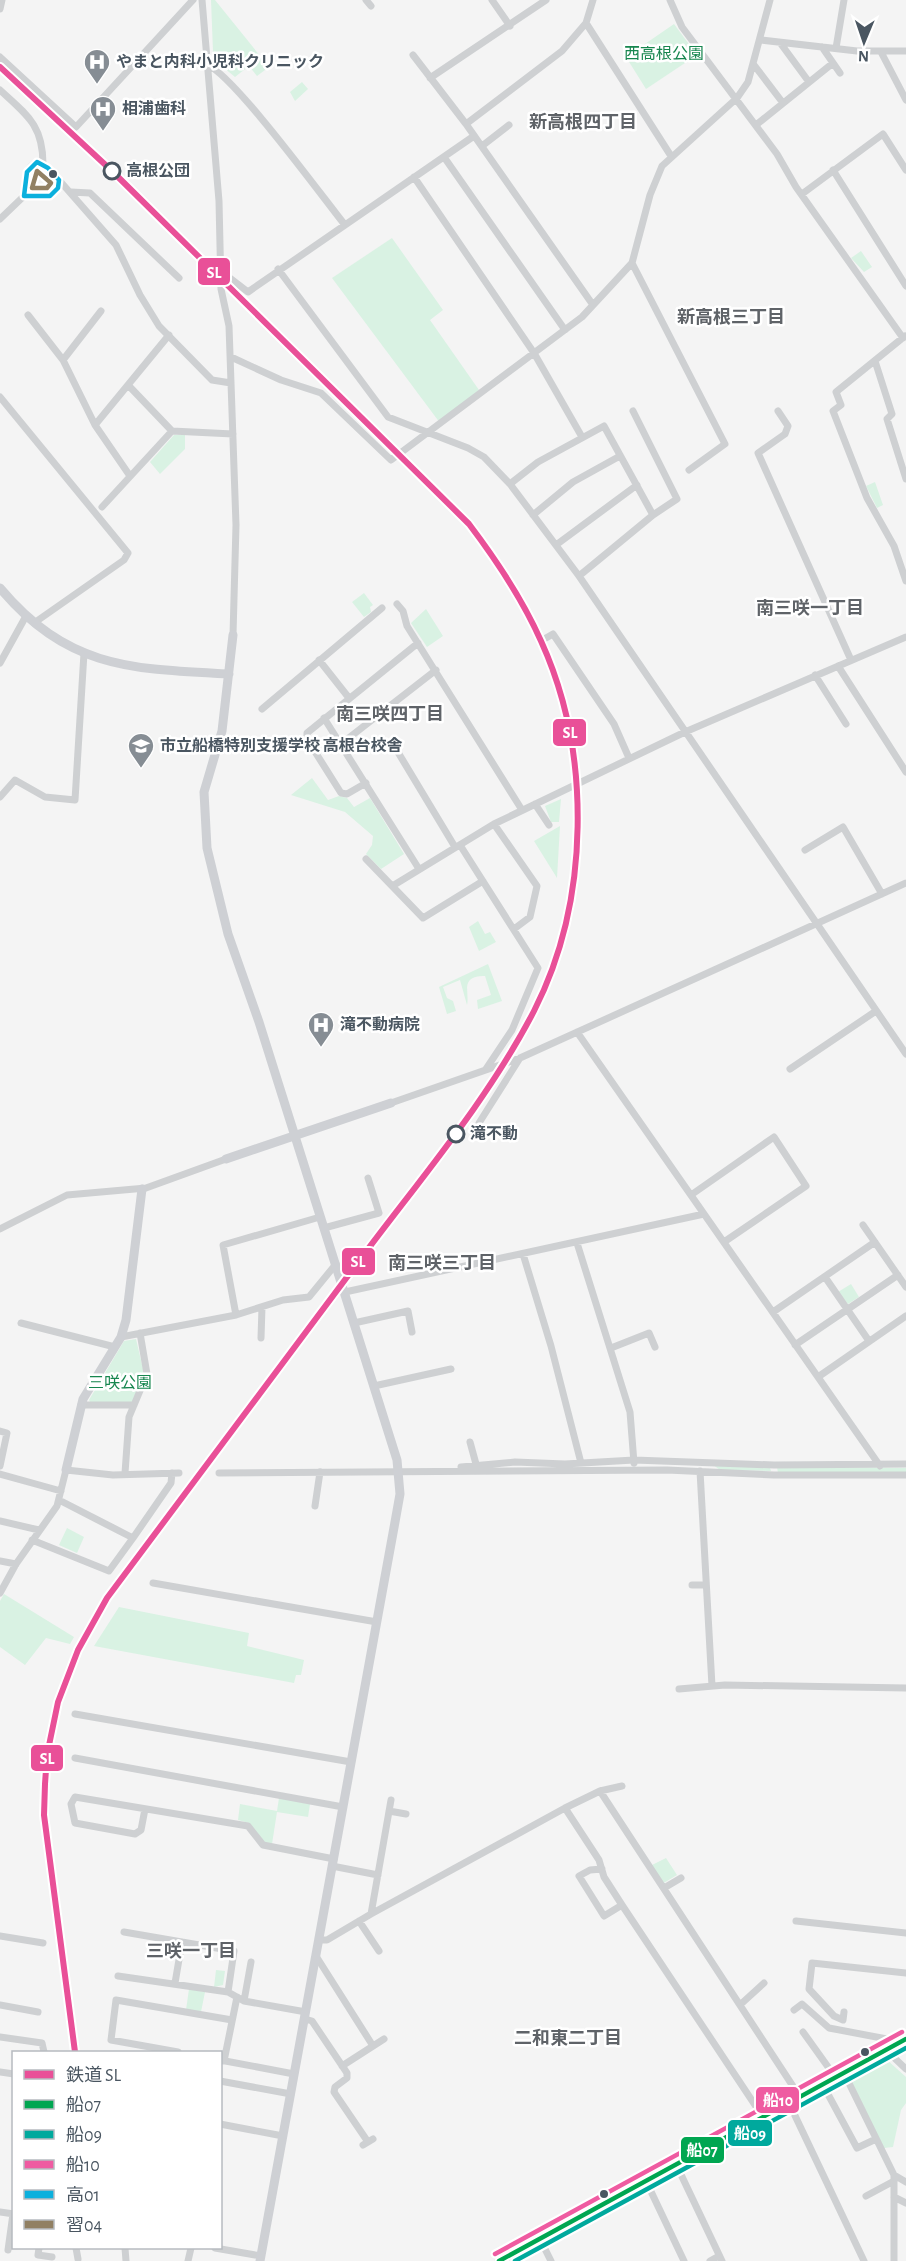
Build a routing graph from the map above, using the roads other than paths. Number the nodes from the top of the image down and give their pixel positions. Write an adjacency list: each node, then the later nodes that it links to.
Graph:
1 (2, 0): 10 (street)
2 (193, 0): 20 (street)
3 (202, 0): 22 (street)
4 (492, 0): 12 (street)
5 (546, 0): 12 (street)
6 (593, 0): 11 (street)
7 (670, 0): 28 (street)
8 (770, 0): 13 (street)
9 (844, 0): 16 (street)
10 (0, 9)
11 (586, 24): 31 (street); 36 (street)
12 (510, 26): 25 (street)
13 (761, 40): 14 (street); 23 (street)
14 (781, 44): 15 (street); 26 (street)
15 (822, 47): 16 (street); 21 (street)
16 (836, 48): 18 (street)
17 (906, 51): 18 (street)
18 (881, 52): 29 (street)
19 (413, 55): 25 (street)
20 (0, 57)
21 (834, 63): 24 (street); 26 (street)
22 (206, 64): 47 (street); 50 (street)
23 (754, 65): 28 (street); 30 (street)
24 (840, 73)
25 (430, 78): 31 (street)
26 (809, 82): 30 (street)
27 (0, 90): 38 (street)
28 (737, 98): 33 (street); 36 (street)
29 (906, 100)
30 (783, 103): 33 (street)
31 (466, 124): 34 (street)
32 (510, 125): 35 (street)
33 (756, 125): 45 (street)
34 (474, 136): 35 (street); 37 (street)
35 (482, 146): 53 (street)
36 (671, 156): 48 (street)
37 (444, 157): 41 (street); 56 (street)
38 (40, 163): 42 (street); 43 (street)
39 (833, 170): 40 (street); 45 (street); 52 (street)
40 (906, 170)
41 (414, 177): 47 (street); 59 (street)
42 (60, 180): 43 (street); 44 (street)
43 (24, 192): 46 (street)
44 (71, 192): 51 (street); 57 (street)
45 (802, 194): 58 (street)
46 (0, 219)
47 (345, 225): 49 (street)
48 (632, 263): 53 (street); 74 (street)
49 (278, 269): 50 (street); 70 (street)
50 (222, 272): 60 (street)
51 (179, 278)
52 (906, 286)
53 (593, 305): 56 (street)
54 (100, 311): 61 (street)
55 (28, 315): 61 (street)
56 (565, 330): 59 (street)
57 (170, 335): 63 (street); 64 (street)
58 (904, 337): 62 (street)
59 (534, 353): 70 (street); 72 (street)
60 (231, 357): 63 (street); 70 (street)
61 (63, 360): 68 (street)
62 (875, 361): 76 (street); 84 (street)
63 (231, 383): 71 (street)
64 (129, 386): 68 (street); 69 (street)
65 (0, 397): 89 (street)
66 (633, 411): 81 (street)
67 (778, 411): 96 (street)
68 (95, 425): 75 (street)
69 (172, 431): 71 (street); 75 (street)
70 (429, 432): 77 (street)
71 (233, 434): 90 (street)
72 (582, 437): 73 (street); 77 (street)
73 (620, 456): 78 (street); 80 (street)
74 (689, 470)
75 (130, 476): 79 (street)
76 (906, 479)
77 (510, 484): 80 (street)
78 (637, 485): 81 (street); 82 (street)
79 (102, 507)
80 (533, 515): 82 (street)
81 (653, 515): 83 (street)
82 (556, 545): 83 (street)
83 (579, 576): 106 (street)
84 (906, 581)
85 (0, 588): 88 (street)
86 (397, 604): 93 (street)
87 (382, 608): 95 (street)
88 (26, 616): 89 (street); 97 (street)
89 (34, 623): 94 (street)
90 (233, 636): 100 (street)
91 (906, 637): 96 (street)
92 (546, 638): 109 (street)
93 (418, 643): 99 (street); 102 (street)
94 (84, 653): 100 (street); 112 (street)
95 (319, 660): 102 (street); 103 (street)
96 (852, 660): 98 (street)
97 (0, 663)
98 (838, 666): 101 (street); 110 (street)
99 (436, 670): 107 (street); 114 (street)
100 (229, 674): 135 (street)
101 (815, 675): 105 (street); 106 (street)
102 (349, 698): 104 (street)
103 (262, 709)
104 (324, 718): 107 (street); 111 (street)
105 (846, 724)
106 (685, 732): 109 (street); 125 (street)
107 (341, 744): 111 (street)
108 (393, 744): 117 (street)
109 (629, 758): 113 (street)
110 (906, 772)
111 (366, 783): 120 (street)
112 (0, 797)
113 (536, 804): 114 (street); 116 (street)
114 (522, 810): 115 (street)
115 (494, 824): 117 (street); 126 (street)
116 (549, 825)
117 (458, 846): 120 (street); 121 (street)
118 (805, 850): 124 (street)
119 (366, 859): 123 (street)
120 (418, 869): 123 (street)
121 (483, 881): 123 (street); 126 (street)
122 (906, 883): 124 (street)
123 (394, 885)
124 (882, 894): 125 (street)
125 (816, 924): 127 (street); 128 (street)
126 (514, 929): 131 (street)
127 (876, 1011): 129 (street); 132 (street)
128 (577, 1032): 130 (street); 139 (street)
129 (906, 1054)
130 (520, 1058): 131 (street); 134 (street)
131 (486, 1070): 133 (street)
132 (790, 1070)
133 (391, 1102): 135 (street)
134 (482, 1132)
135 (294, 1136): 136 (street); 141 (street)
136 (226, 1159): 138 (street)
137 (369, 1178): 143 (street)
138 (142, 1189): 144 (street); 163 (street)
139 (691, 1195): 140 (street); 145 (street)
140 (704, 1214): 145 (street); 147 (street)
141 (321, 1217): 143 (street); 157 (street)
142 (863, 1225): 146 (street)
143 (324, 1228): 149 (street)
144 (0, 1229)
145 (724, 1242): 156 (street)
146 (875, 1242): 150 (street); 151 (street)
147 (577, 1243): 148 (street); 169 (street)
148 (523, 1254): 153 (street); 178 (street)
149 (336, 1264): 153 (street); 154 (street)
150 (898, 1275): 152 (street); 155 (street)
151 (825, 1277): 155 (street); 156 (street)
152 (906, 1287)
153 (345, 1292): 160 (street)
154 (262, 1307): 157 (street); 164 (street)
155 (847, 1309): 165 (street); 166 (street)
156 (773, 1312): 166 (street)
157 (236, 1315): 162 (street)
158 (906, 1316): 165 (street)
159 (21, 1323): 167 (street)
160 (354, 1323): 161 (street); 172 (street)
161 (412, 1332)
162 (140, 1333): 163 (street); 174 (street)
163 (121, 1336): 167 (street)
164 (261, 1338)
165 (869, 1341): 171 (street)
166 (795, 1345): 171 (street)
167 (115, 1347): 173 (street)
168 (655, 1347): 169 (street)
169 (611, 1348): 177 (street)
170 (451, 1369): 172 (street)
171 (818, 1377): 184 (street)
172 (374, 1386): 187 (street)
173 (81, 1405): 174 (street); 185 (street)
174 (135, 1405): 192 (street)
175 (0, 1431): 183 (street)
176 (470, 1442): 179 (street)
177 (634, 1460): 178 (street); 182 (street); 188 (street)
178 (581, 1463): 180 (street)
179 (476, 1464): 180 (street); 186 (street)
180 (554, 1464): 191 (street)
181 (906, 1464): 184 (street)
182 (774, 1465): 184 (street); 195 (street)
183 (0, 1466)
184 (880, 1466)
185 (66, 1470): 192 (street); 197 (street)
186 (456, 1470): 187 (street); 191 (street)
187 (400, 1471): 190 (street); 210 (street)
188 (633, 1471): 189 (street); 191 (street)
189 (700, 1471): 195 (street); 208 (street)
190 (320, 1472): 193 (street); 199 (street)
191 (556, 1472)
192 (125, 1473): 202 (street)
193 (219, 1473)
194 (0, 1474): 197 (street)
195 (774, 1475): 196 (street)
196 (906, 1475)
197 (61, 1491): 198 (street)
198 (59, 1500): 201 (street); 202 (street)
199 (315, 1506)
200 (0, 1521): 201 (street)
201 (39, 1530): 203 (street)
202 (133, 1538): 203 (street)
203 (32, 1540): 205 (street)
204 (0, 1561): 205 (street)
205 (16, 1564): 209 (street)
206 (153, 1583): 210 (street)
207 (692, 1585): 208 (street)
208 (705, 1585): 211 (street)
209 (0, 1593)
210 (377, 1622): 216 (street)
211 (712, 1686): 212 (street); 213 (street)
212 (906, 1688)
213 (679, 1689)
214 (75, 1714): 216 (street)
215 (75, 1758): 220 (street)
216 (351, 1762): 220 (street)
217 (622, 1786): 218 (street)
218 (600, 1791): 221 (street); 229 (street)
219 (391, 1800): 223 (street)
220 (343, 1807): 225 (street)
221 (565, 1808): 226 (street); 231 (street)
222 (145, 1809): 222 (street); 225 (street)
223 (389, 1812): 224 (street); 227 (street)
224 (406, 1814)
225 (333, 1863): 227 (street); 237 (street)
226 (602, 1869): 230 (street); 230 (street)
227 (378, 1875): 231 (street)
228 (681, 1878): 229 (street)
229 (664, 1888): 250 (street)
230 (622, 1905): 275 (street)
231 (371, 1914): 232 (street)
232 (359, 1921): 237 (street); 240 (street)
233 (796, 1921): 235 (street)
234 (124, 1932): 238 (street)
235 (906, 1933)
236 (0, 1936): 239 (street)
237 (319, 1940): 241 (street)
238 (182, 1942): 245 (street); 247 (street)
239 (43, 1943)
240 (379, 1951)
241 (316, 1956): 255 (street); 261 (street)
242 (251, 1962): 249 (street)
243 (906, 1973): 254 (street)
244 (118, 1977): 245 (street)
245 (175, 1983): 247 (street)
246 (764, 1983): 250 (street)
247 (228, 1992): 248 (street)
248 (237, 1997): 249 (street); 256 (street)
249 (244, 2001): 255 (street)
250 (741, 2004): 273 (street)
251 (0, 2005): 253 (street)
252 (795, 2010): 262 (street)
253 (38, 2012)
254 (844, 2012)
255 (305, 2015): 266 (street); 268 (street)
256 (232, 2020): 264 (street); 265 (street)
257 (803, 2032): 269 (street)
258 (0, 2037): 263 (street)
259 (384, 2039): 261 (street)
260 (906, 2039): 262 (street)
261 (373, 2046): 266 (street)
262 (889, 2049): 267 (street); 269 (street)
263 (44, 2051)
264 (172, 2051)
265 (222, 2061): 268 (street)
266 (342, 2066): 279 (street)
267 (906, 2069)
268 (294, 2074): 272 (street)
269 (840, 2076): 271 (street); 278 (street)
270 (222, 2081): 272 (street)
271 (823, 2085): 273 (street); 278 (street)
272 (291, 2094): 277 (street)
273 (800, 2097): 274 (street)
274 (789, 2103): 275 (street); 301 (street)
275 (763, 2117): 280 (street)
276 (222, 2124): 277 (street)
277 (283, 2136): 295 (street)
278 (876, 2139): 281 (street)
279 (368, 2142)
280 (676, 2164): 282 (street); 296 (street)
281 (894, 2178): 283 (street); 284 (street); 285 (street)
282 (646, 2181): 288 (street); 299 (street)
283 (906, 2182)
284 (866, 2196)
285 (894, 2197): 286 (street); 302 (street)
286 (906, 2203)
287 (12, 2221): 292 (street)
288 (540, 2238): 297 (street); 298 (street)
289 (39, 2249): 293 (street)
290 (76, 2249): 294 (street)
291 (222, 2249): 295 (street)
292 (8, 2250)
293 (52, 2257)
294 (78, 2259)
295 (261, 2259)
296 (721, 2259): 300 (street)
297 (499, 2261)
298 (551, 2261)
299 (684, 2261)
300 (710, 2261)
301 (864, 2261)
302 (894, 2261)

